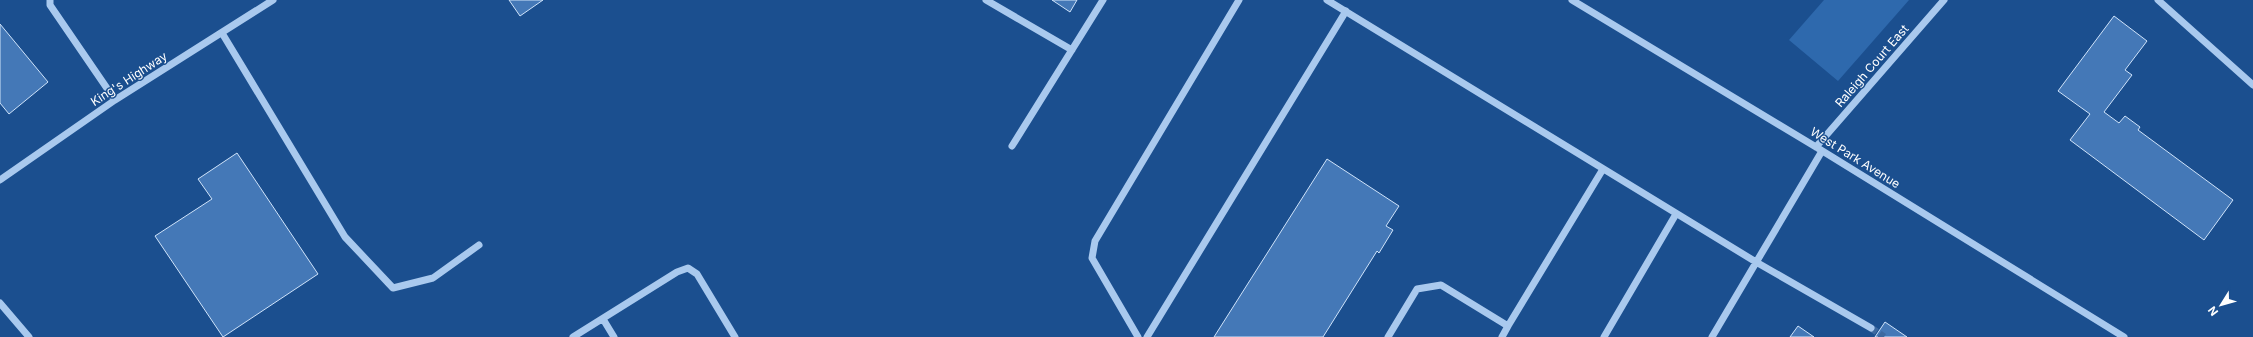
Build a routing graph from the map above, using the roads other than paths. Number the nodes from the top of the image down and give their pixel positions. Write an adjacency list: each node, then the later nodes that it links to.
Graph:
1 (50, 0): 14 (street)
2 (272, 0): 11 (street, King's Highway)
3 (986, 0): 12 (street)
4 (1103, 0): 12 (street)
5 (1239, 0): 30 (street)
6 (1327, 0): 10 (street)
7 (1572, 0): 16 (street, West Park Avenue)
8 (1944, 0): 16 (street, Raleigh Court East)
9 (2158, 0): 13 (street)
10 (1346, 12): 17 (street); 31 (street)
11 (222, 33): 14 (street, King's Highway); 20 (street)
12 (1072, 50): 15 (street)
13 (2253, 85)
14 (115, 100): 18 (street, King's Highway)
15 (1012, 146)
16 (1819, 149): 21 (street, Raleigh Court East); 36 (street, West Park Avenue)
17 (1603, 169): 19 (street); 24 (street)
18 (0, 180)
19 (1676, 214): 21 (street); 34 (street)
20 (478, 245)
21 (1756, 262): 25 (street); 35 (street, Raleigh Court East)
22 (0, 304): 26 (street)
23 (603, 319): 27 (street); 28 (street); 29 (street)
24 (1508, 326): 32 (street); 33 (street)
25 (1871, 328)
26 (29, 337)
27 (574, 337)
28 (614, 337)
29 (735, 337)
30 (1138, 337)
31 (1147, 337)
32 (1388, 337)
33 (1502, 337)
34 (1604, 337)
35 (1712, 337)
36 (2124, 337)

